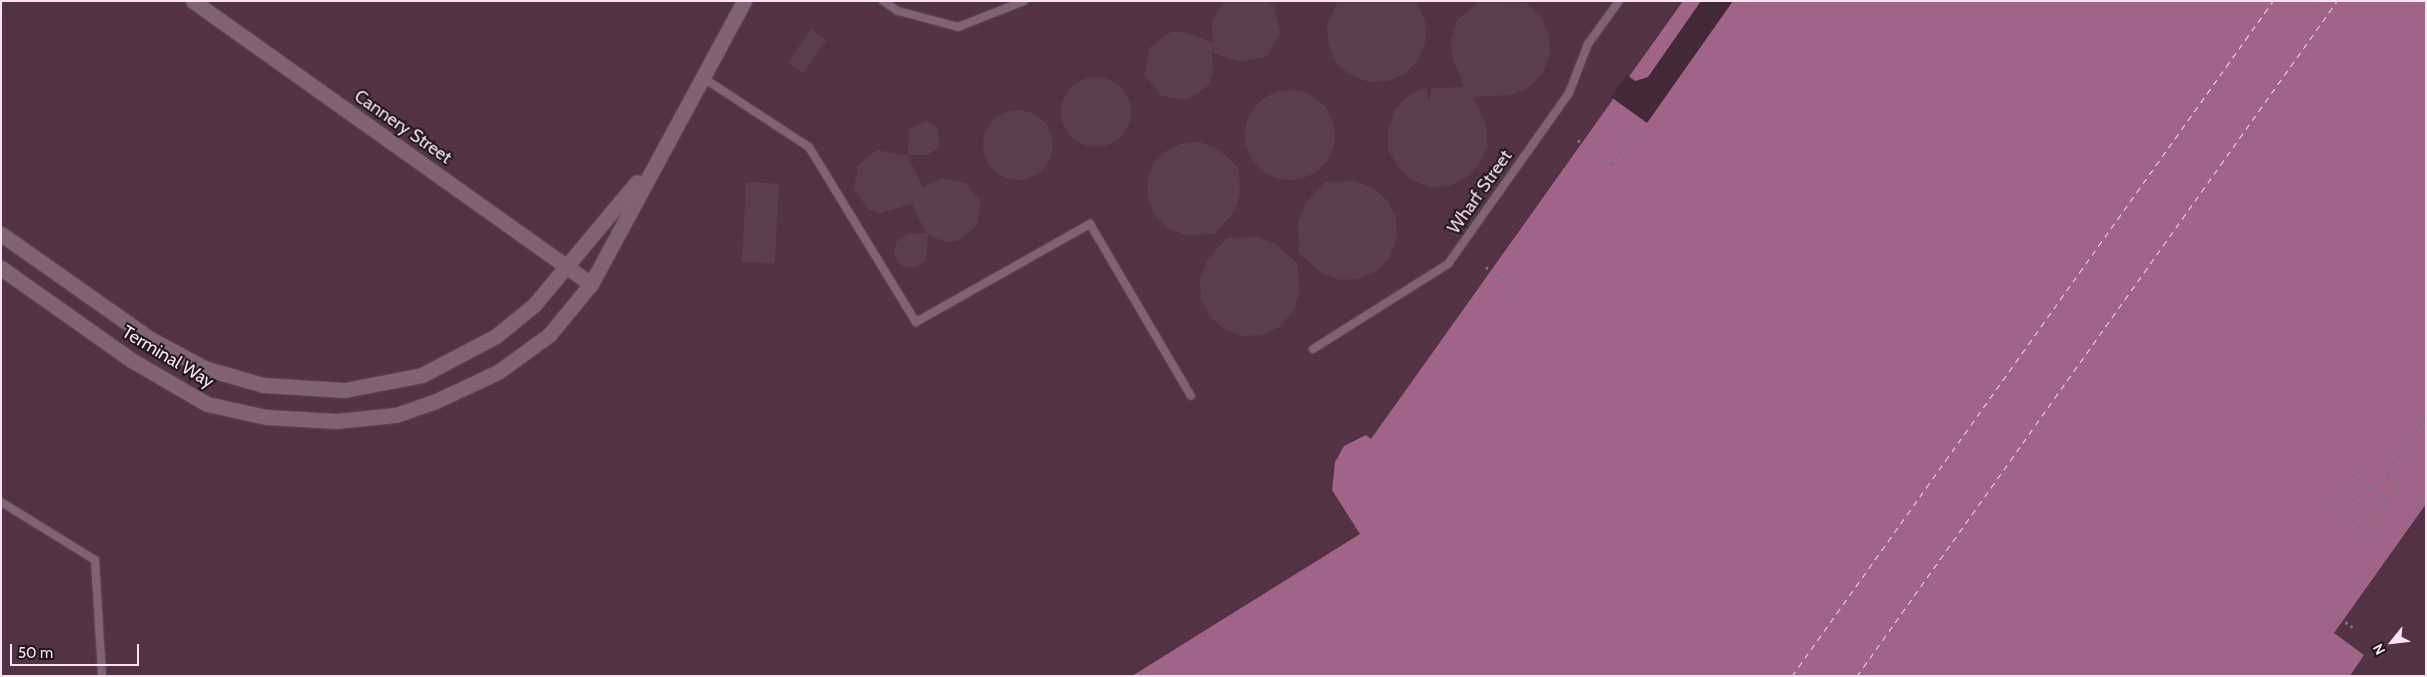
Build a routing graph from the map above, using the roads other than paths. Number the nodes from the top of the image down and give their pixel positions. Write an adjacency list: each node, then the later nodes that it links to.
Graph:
1 (193, 1): 10 (main road, Cannery Street)
2 (744, 1): 6 (main road)
3 (883, 1): 4 (lane)
4 (1024, 1)
5 (1619, 1): 12 (lane, Wharf Street)
6 (702, 77): 7 (main road); 13 (lane)
7 (656, 158): 10 (main road, Terminal Way); 11 (main road, Terminal Way)
8 (1, 234): 10 (main road, Terminal Way)
9 (1, 268): 11 (main road, Terminal Way)
10 (568, 268): 11 (main road, Cannery Street)
11 (591, 284)
12 (1313, 349)
13 (1190, 396)
14 (1, 502): 15 (lane)
15 (102, 676)

